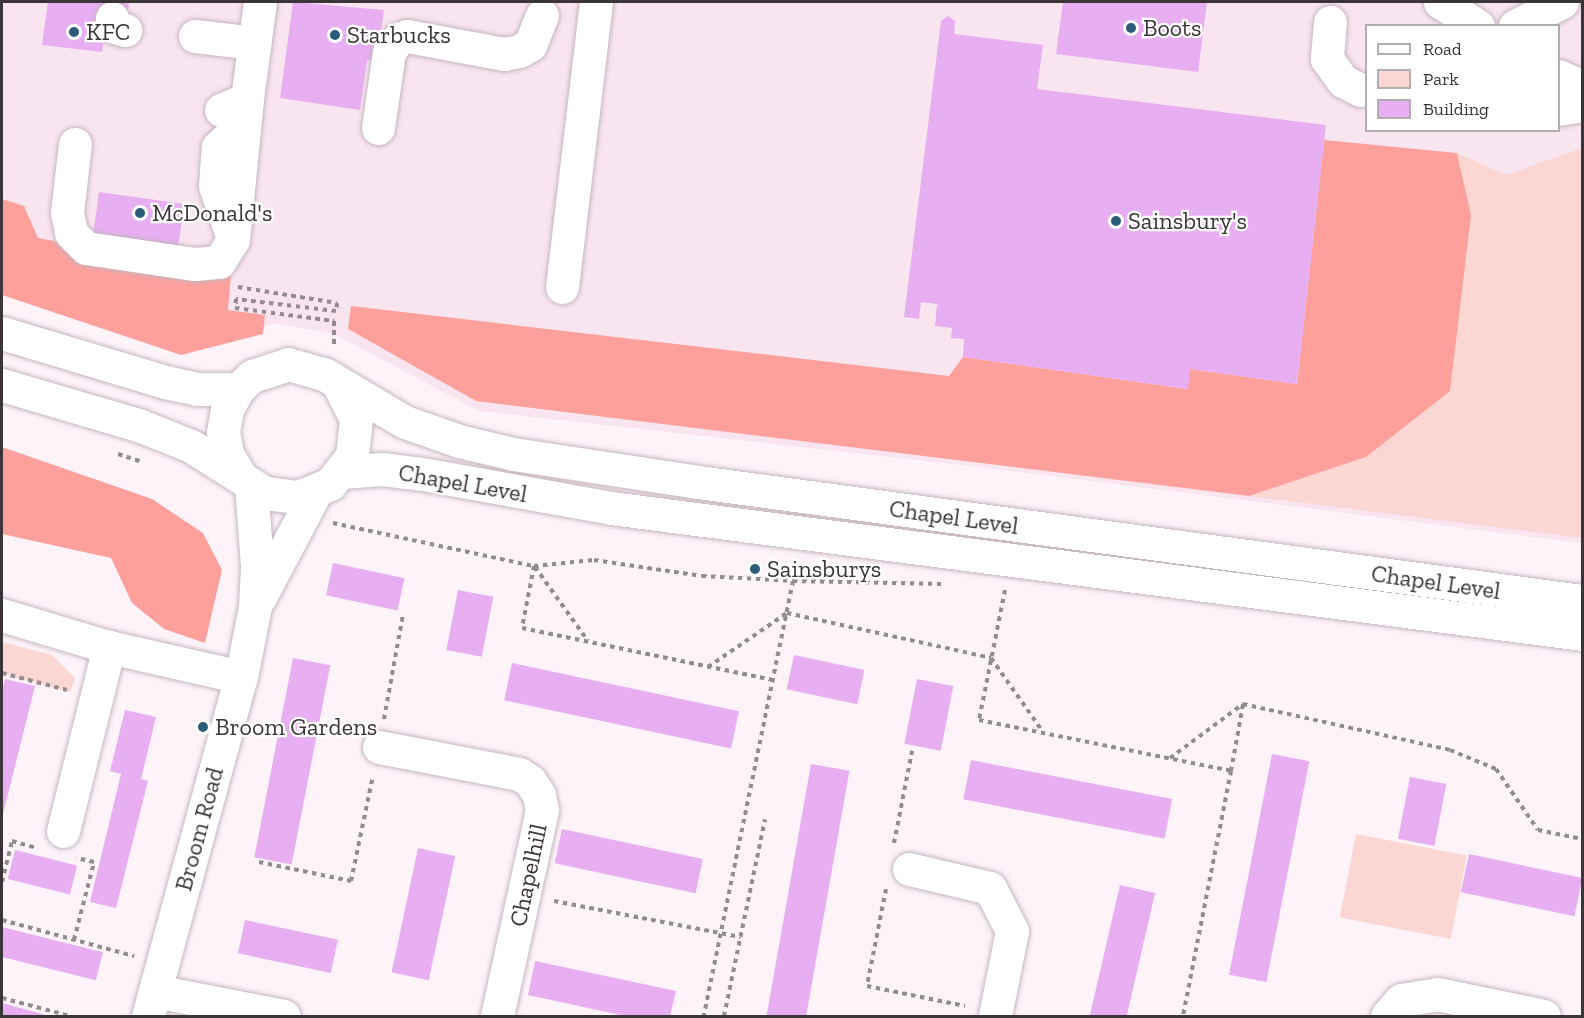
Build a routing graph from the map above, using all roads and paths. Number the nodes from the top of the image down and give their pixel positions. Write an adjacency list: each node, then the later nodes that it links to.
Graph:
1 (260, 2): 13 (main road)
2 (596, 2): 22 (main road)
3 (1431, 2): 8 (main road)
4 (1440, 2): 9 (main road)
5 (1564, 2): 10 (main road); 11 (main road)
6 (542, 15): 19 (main road)
7 (1330, 22): 16 (main road)
8 (1438, 24)
9 (1475, 24)
10 (1519, 24)
11 (1548, 24)
12 (195, 36): 13 (main road)
13 (255, 43): 20 (main road)
14 (1560, 77): 15 (main road)
15 (1582, 86)
16 (1365, 90)
17 (1582, 105): 18 (main road)
18 (1560, 109)
19 (378, 128)
20 (75, 144)
21 (239, 282): 24 (path)
22 (562, 287)
23 (2, 333): 27 (main road)
24 (326, 341)
25 (2, 385): 31 (main road)
26 (339, 386): 27 (main road, Chapel Level); 30 (main road); 37 (main road, Chapel Level)
27 (238, 389): 31 (main road)
28 (106, 450): 29 (path)
29 (149, 465)
30 (342, 472): 32 (main road); 42 (main road, Chapel Level)
31 (245, 480): 32 (main road); 38 (main road, Broom Road)
32 (319, 507): 33 (path); 38 (main road, Broom Road)
33 (534, 566): 34 (path); 43 (path); 43 (path)
34 (794, 581): 35 (path); 39 (path)
35 (947, 584)
36 (994, 585): 45 (path)
37 (1582, 601)
38 (255, 607): 48 (main road, Broom Road)
39 (786, 613): 45 (path); 46 (path); 49 (path)
40 (403, 614): 53 (path)
41 (2, 615): 44 (main road)
42 (1582, 634)
43 (588, 642): 46 (path)
44 (109, 647): 48 (main road); 50 (main road)
45 (991, 658): 52 (path); 52 (path)
46 (708, 667): 49 (path)
47 (2, 673): 50 (path)
48 (241, 677): 68 (main road, Broom Road)
49 (772, 680): 65 (path)
50 (97, 697): 59 (main road)
51 (1243, 704): 55 (path); 56 (path); 58 (path)
52 (1044, 733): 55 (path)
53 (379, 747): 60 (path); 63 (main road, Chapelhill)
54 (912, 751): 61 (path)
55 (1170, 758): 56 (path)
56 (1231, 771): 76 (path)
57 (765, 819): 66 (path)
58 (1582, 839)
59 (59, 845): 62 (path); 67 (path)
60 (259, 862)
61 (896, 870): 70 (main road); 70 (path)
62 (2, 882)
63 (524, 895): 65 (path); 73 (main road, Chapelhill)
64 (2, 920): 67 (path)
65 (721, 934): 66 (path); 74 (path)
66 (741, 937): 75 (path)
67 (74, 940): 68 (path)
68 (155, 991): 72 (main road)
69 (2, 998): 71 (path)
70 (995, 1015)
71 (70, 1017)
72 (284, 1017)
73 (497, 1017)
74 (704, 1017)
75 (724, 1017)
76 (1183, 1017)
77 (1388, 1017): 78 (main road)
78 (1544, 1017)

